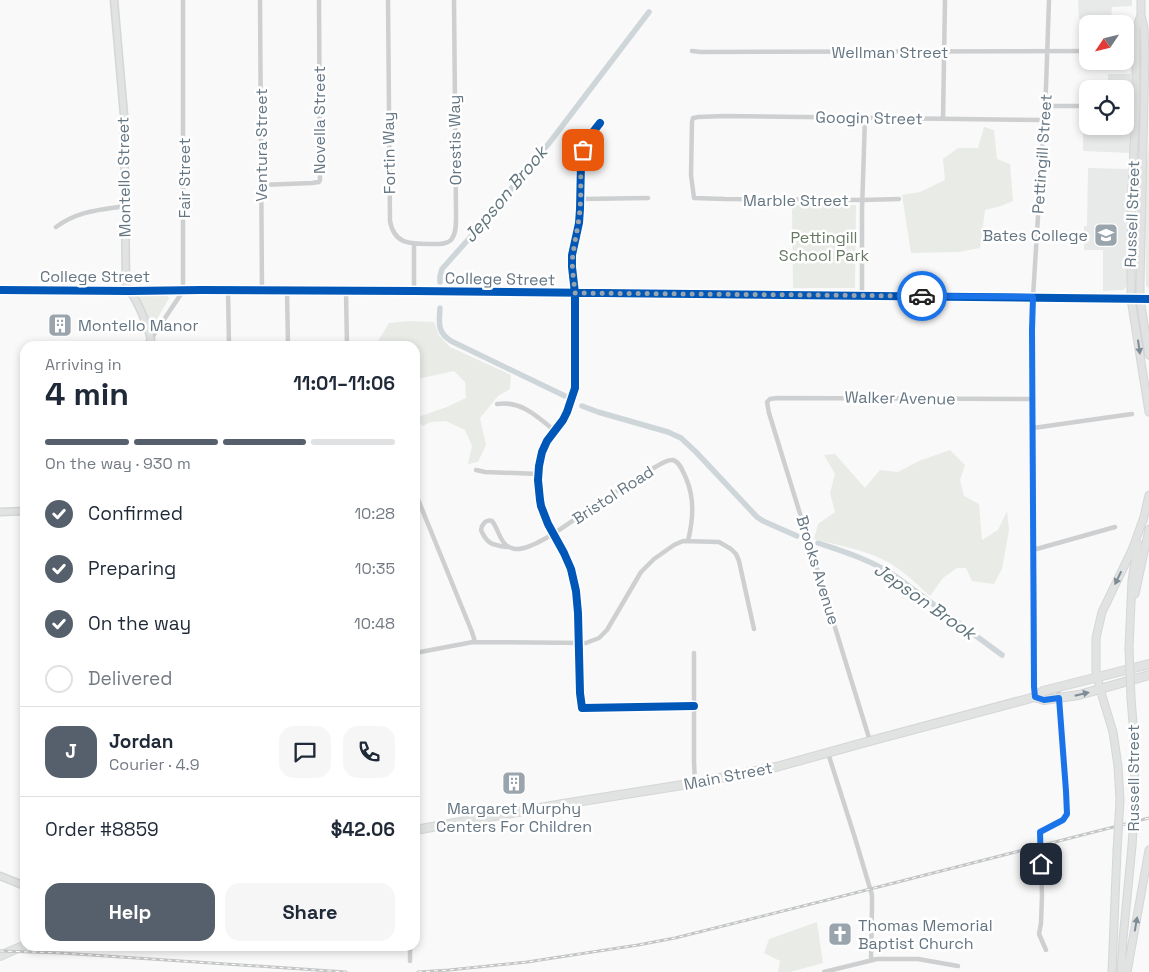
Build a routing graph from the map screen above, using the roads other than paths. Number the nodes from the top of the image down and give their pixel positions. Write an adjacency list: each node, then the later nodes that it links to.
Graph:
1 (114, 0): 28 (street, Montello Street)
2 (183, 0): 33 (street, Fair Street)
3 (260, 0): 22 (street, Ventura Street)
4 (319, 0): 22 (street, Novella Street)
5 (388, 0): 30 (street, Fortin Way)
6 (454, 0): 30 (street, Orestis Way)
7 (945, 0): 14 (street)
8 (1049, 0): 12 (street, Pettingill Street)
9 (1141, 0): 10 (main road, Russell Street)
10 (1141, 14): 15 (main road, Russell Street); 43 (main road, Russell Street)
11 (692, 51): 14 (street, Wellman Street)
12 (1048, 51): 13 (street, Wellman Street); 14 (street, Wellman Street); 16 (street, Pettingill Street)
13 (1079, 51)
14 (944, 52): 19 (street)
15 (1136, 105): 42 (main road, Russell Street)
16 (1045, 106): 17 (street); 20 (street, Pettingill Street)
17 (1079, 106)
18 (866, 118): 19 (street, Googin Street); 24 (street, Googin Street); 27 (street)
19 (942, 119): 20 (street, Googin Street)
20 (1044, 120): 41 (street, Pettingill Street)
21 (600, 123): 25 (street)
22 (261, 185): 34 (street, Ventura Street)
23 (648, 198): 25 (street)
24 (694, 198): 27 (street, Marble Street)
25 (581, 199): 39 (street)
26 (899, 199): 27 (street, Marble Street)
27 (862, 200): 40 (street)
28 (125, 206): 29 (street); 38 (street, Montello Street)
29 (56, 227)
30 (414, 244): 37 (street)
31 (0, 290): 38 (street, College Street)
32 (228, 290): 33 (street, College Street); 34 (street, College Street); 46 (street)
33 (183, 291): 38 (street, College Street); 45 (street)
34 (262, 291): 35 (street, College Street)
35 (287, 291): 36 (street, College Street); 47 (street)
36 (346, 291): 37 (street, College Street); 48 (street)
37 (414, 291): 39 (street, College Street)
38 (130, 292): 45 (street, Montello Street)
39 (575, 293): 40 (street, College Street); 56 (street)
40 (862, 295): 41 (street, College Street)
41 (1033, 297): 42 (street, College Street); 50 (street, Pettingill Street)
42 (1132, 299): 43 (street, College Street); 53 (main road, Russell Street, one-way to 53)
43 (1140, 299): 44 (street, College Street); 49 (main road, Russell Street)
44 (1149, 299)
45 (151, 339)
46 (229, 341)
47 (288, 341)
48 (347, 341)
49 (1149, 355)
50 (1032, 399): 51 (street, Walker Avenue); 55 (street, Pettingill Street)
51 (768, 400): 84 (street, Brooks Avenue)
52 (497, 404): 56 (street)
53 (1149, 412)
54 (1132, 414): 55 (street)
55 (1033, 428): 69 (street, Pettingill Street)
56 (554, 431): 58 (street)
57 (476, 470): 58 (street)
58 (539, 474): 66 (street)
59 (1149, 495): 63 (main road, Russell Street)
60 (420, 504): 72 (street)
61 (20, 511): 62 (street)
62 (0, 512)
63 (1144, 517): 70 (main road, Russell Street); 78 (main road, one-way to 78)
64 (1115, 527): 69 (street)
65 (1149, 529): 70 (main road, Russell Street)
66 (553, 533): 67 (street, Bristol Road); 68 (street, Bristol Road); 73 (street)
67 (688, 541): 71 (street); 73 (street)
68 (507, 547): 68 (street)
69 (1033, 550): 81 (street, Pettingill Street)
70 (1130, 617): 100 (main road, Russell Street, bridge)
71 (754, 629)
72 (475, 642): 73 (street); 74 (street)
73 (578, 642): 83 (street)
74 (420, 652)
75 (694, 654): 83 (street)
76 (1149, 664): 78 (highway, Main Street)
77 (1149, 675): 80 (highway, Main Street)
78 (1097, 678): 79 (highway, Main Street); 80 (main road)
79 (1058, 688): 81 (highway, Main Street); 82 (street)
80 (1100, 689): 82 (highway, Main Street, one-way to 80); 99 (main road, bridge)
81 (1035, 697): 82 (highway, Main Street); 84 (highway, Main Street)
82 (1059, 698): 92 (street)
83 (694, 706): 86 (street)
84 (870, 741): 85 (highway, Main Street)
85 (828, 753): 86 (highway, Main Street); 95 (street)
86 (696, 783): 87 (highway, Main Street)
87 (420, 829)
88 (1149, 850): 101 (main road, one-way to 88)
89 (0, 876): 90 (street)
90 (20, 884)
91 (20, 947): 94 (highway)
92 (1046, 950)
93 (410, 951): 96 (street)
94 (0, 956)
95 (871, 960): 97 (street); 98 (street)
96 (410, 961)
97 (958, 966)
98 (824, 972)
99 (1112, 972)
100 (1119, 972)
101 (1127, 972)

